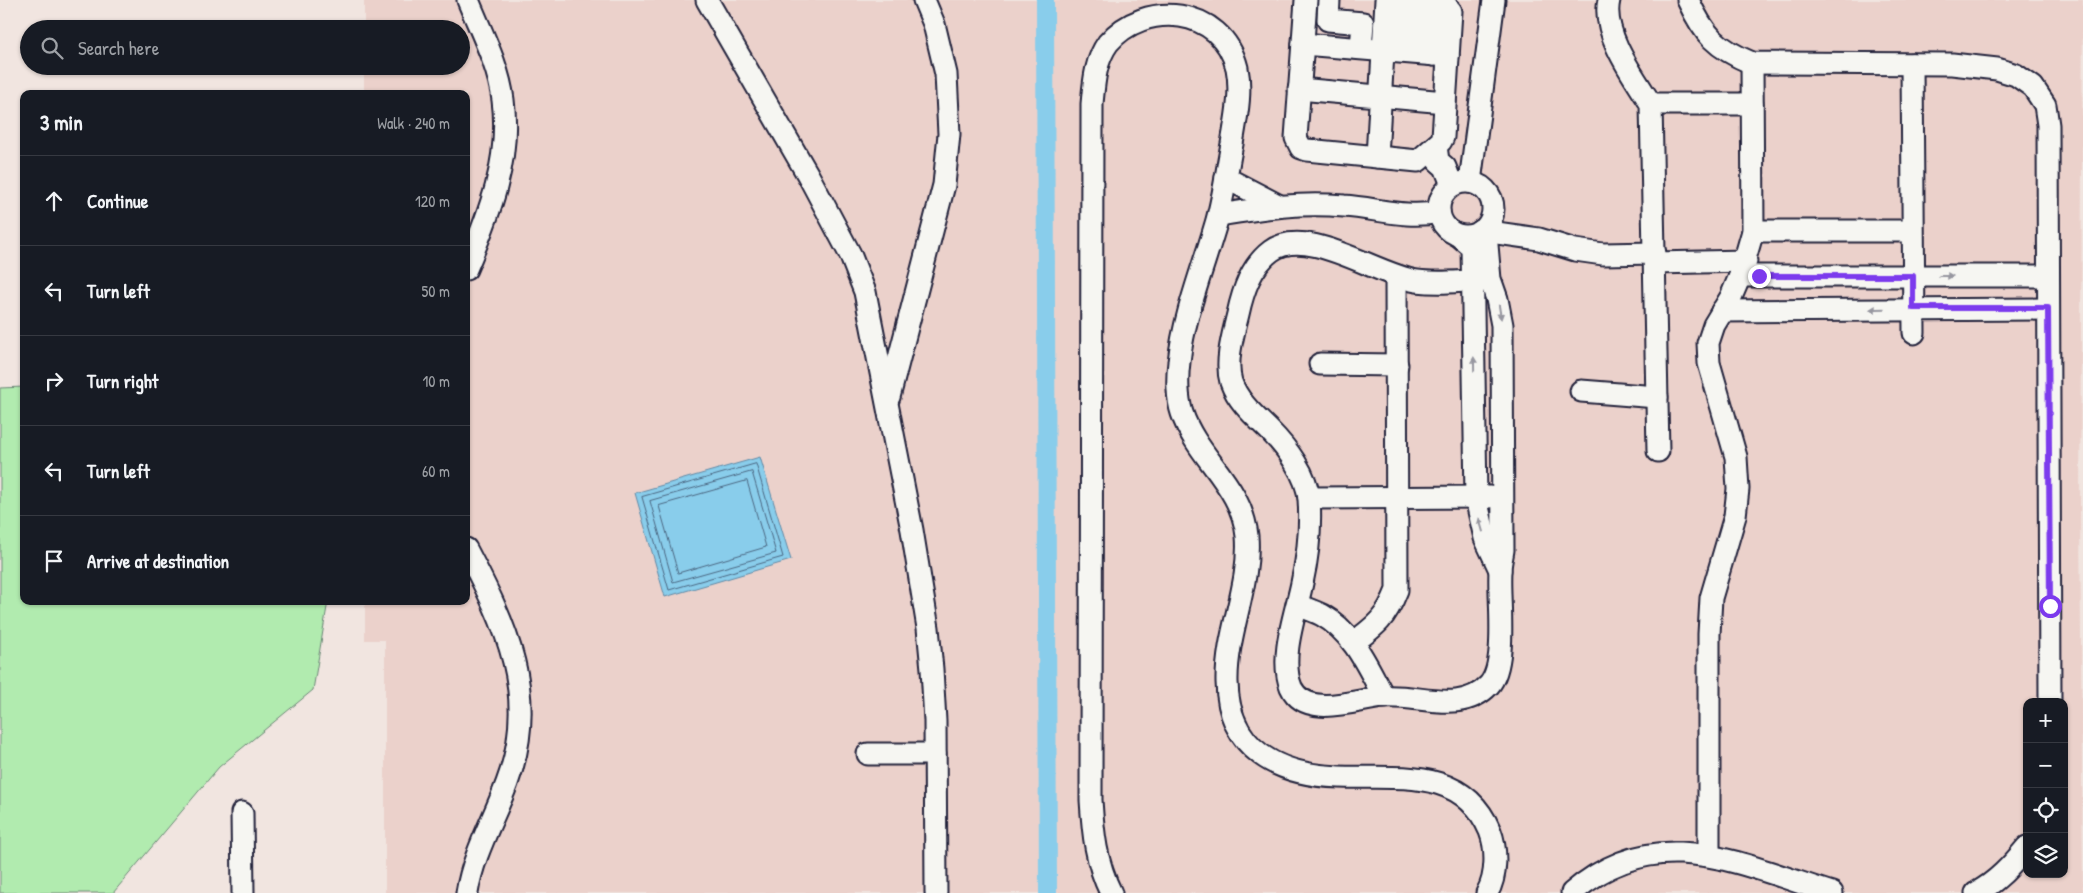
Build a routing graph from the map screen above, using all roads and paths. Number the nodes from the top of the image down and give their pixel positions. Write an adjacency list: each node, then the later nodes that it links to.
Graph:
1 (468, 0): 34 (street)
2 (707, 0): 49 (street)
3 (924, 0): 49 (street)
4 (1306, 0): 12 (street)
5 (1329, 0): 13 (street)
6 (1386, 0): 14 (street)
7 (1402, 0): 15 (street)
8 (1406, 0): 15 (street)
9 (1494, 0): 26 (street)
10 (1609, 0): 21 (street)
11 (1688, 0): 16 (street)
12 (1303, 44): 13 (street); 18 (street)
13 (1361, 48): 14 (street)
14 (1383, 50): 15 (street); 19 (street)
15 (1441, 55): 20 (street)
16 (1752, 63): 17 (street); 22 (street)
17 (1912, 64): 32 (street); 38 (street)
18 (1300, 90): 19 (street); 24 (street)
19 (1380, 96): 20 (street); 24 (street)
20 (1446, 102): 23 (street)
21 (1651, 104): 22 (street); 35 (street)
22 (1752, 104): 31 (street)
23 (1436, 146): 24 (street); 26 (street)
24 (1377, 157)
25 (1226, 178): 27 (street); 29 (street); 69 (street)
26 (1461, 183): 28 (street); 30 (street)
27 (1278, 205): 28 (street); 29 (street)
28 (1439, 212): 33 (street)
29 (1218, 215): 70 (street)
30 (1486, 226): 33 (street); 35 (street); 40 (street)
31 (1753, 231): 32 (street); 36 (street)
32 (1912, 231): 37 (street)
33 (1458, 235): 40 (street)
34 (470, 258)
35 (1655, 258): 36 (street); 48 (street)
36 (1743, 269): 37 (street); 43 (street)
37 (1913, 276): 38 (street, one-way to 38); 41 (street)
38 (2048, 276): 42 (street)
39 (1396, 277): 40 (street); 46 (street); 52 (street)
40 (1482, 280): 51 (street, one-way to 51); 54 (street, one-way to 40)
41 (1913, 308): 42 (street); 43 (street, one-way to 43); 44 (street)
42 (2048, 308): 60 (street)
43 (1722, 311): 65 (street)
44 (1914, 333)
45 (1320, 364): 46 (street)
46 (1397, 364): 53 (street)
47 (1581, 391): 48 (street)
48 (1657, 397): 50 (street)
49 (888, 402): 62 (street)
50 (1658, 451)
51 (1502, 496): 54 (street); 56 (street)
52 (1309, 498): 53 (street); 57 (street)
53 (1397, 498): 54 (street); 58 (street)
54 (1476, 498): 56 (street, one-way to 54)
55 (470, 557): 67 (street)
56 (1500, 570): 59 (street)
57 (1297, 604): 58 (street); 59 (street)
58 (1353, 643): 59 (street)
59 (1384, 697)
60 (2050, 698)
61 (868, 754): 62 (street)
62 (935, 754): 68 (street)
63 (242, 813): 66 (street)
64 (2023, 852): 73 (street)
65 (1709, 855): 71 (street); 72 (street)
66 (243, 893)
67 (467, 893)
68 (936, 893)
69 (1112, 893)
70 (1487, 893)
71 (1572, 893)
72 (1832, 893)
73 (1976, 893)

